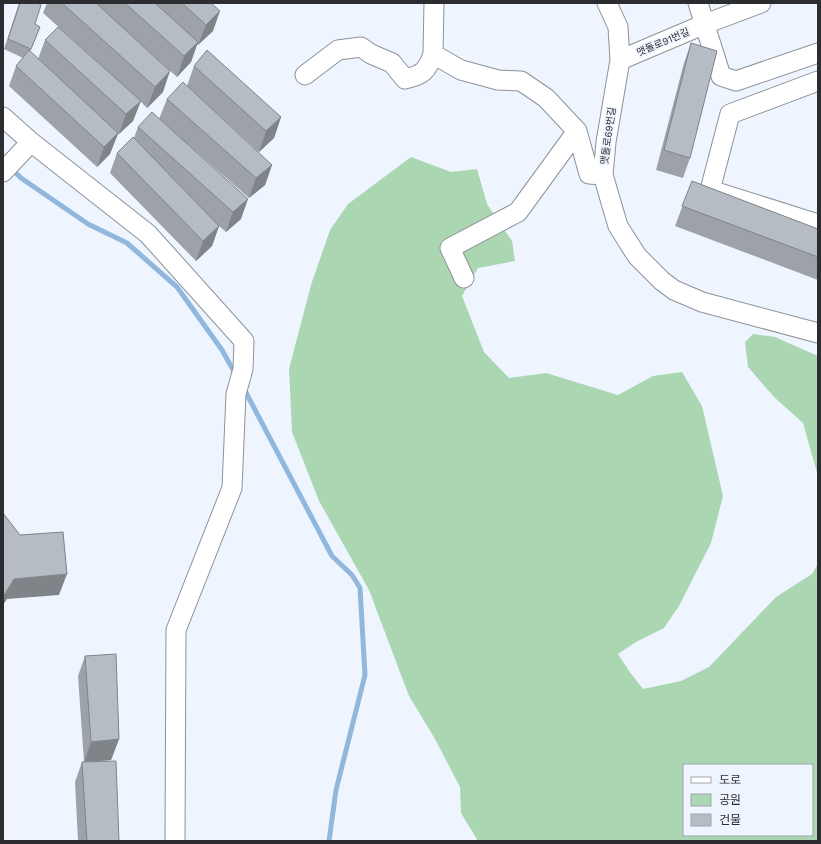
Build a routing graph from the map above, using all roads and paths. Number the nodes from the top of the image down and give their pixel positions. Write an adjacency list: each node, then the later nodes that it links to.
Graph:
1 (434, 3): 7 (street)
2 (607, 3): 8 (street, 맷돌로69번길)
3 (698, 3): 5 (street)
4 (761, 3): 5 (street, 맷돌로91번길)
5 (705, 24): 6 (street); 8 (street, 맷돌로91번길)
6 (818, 53)
7 (434, 54): 9 (street); 12 (street)
8 (620, 60): 15 (street, 맷돌로69번길)
9 (304, 75)
10 (818, 81): 16 (street)
11 (3, 117): 13 (street)
12 (578, 131): 15 (street); 17 (street)
13 (31, 142): 14 (street); 19 (street)
14 (3, 172)
15 (603, 175): 18 (street, 맷돌로69번길)
16 (818, 224)
17 (464, 278)
18 (818, 332)
19 (175, 841)

